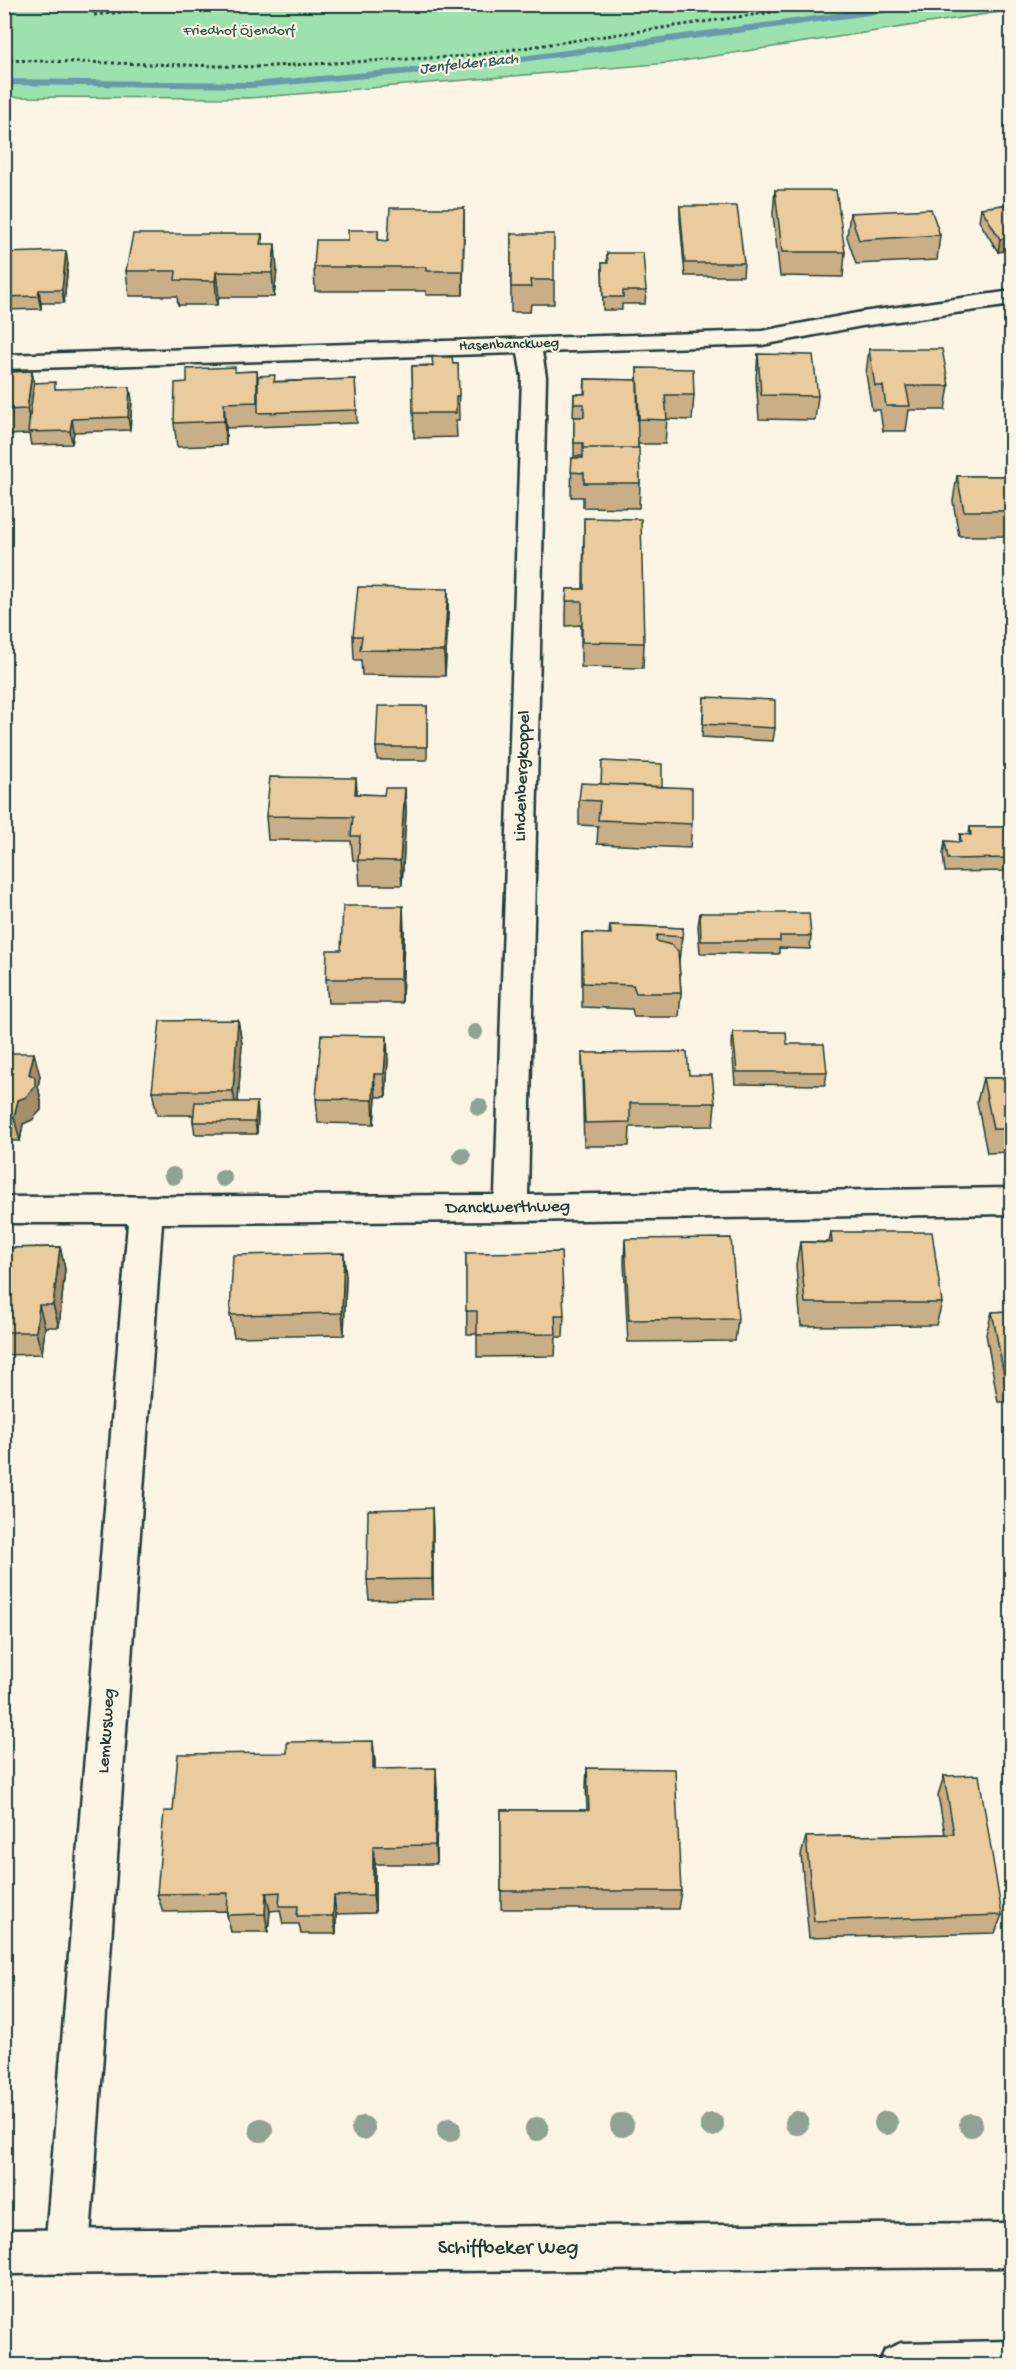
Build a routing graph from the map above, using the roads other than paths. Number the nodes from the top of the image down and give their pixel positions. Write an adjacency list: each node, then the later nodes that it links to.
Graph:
1 (1011, 298): 2 (street, Hasenbanckweg)
2 (528, 344): 3 (street, Hasenbanckweg); 5 (street, Lindenbergkoppel)
3 (4, 362)
4 (1011, 1201): 5 (street, Danckwerthweg)
5 (511, 1208): 7 (street, Danckwerthweg)
6 (4, 1210): 7 (street, Danckwerthweg)
7 (146, 1211): 10 (street, Lemkusweg)
8 (1011, 2245): 10 (street, Schiffbeker Weg)
9 (4, 2252): 10 (street, Schiffbeker Weg)
10 (67, 2252)
11 (1011, 2364): 12 (street)
12 (901, 2366)

